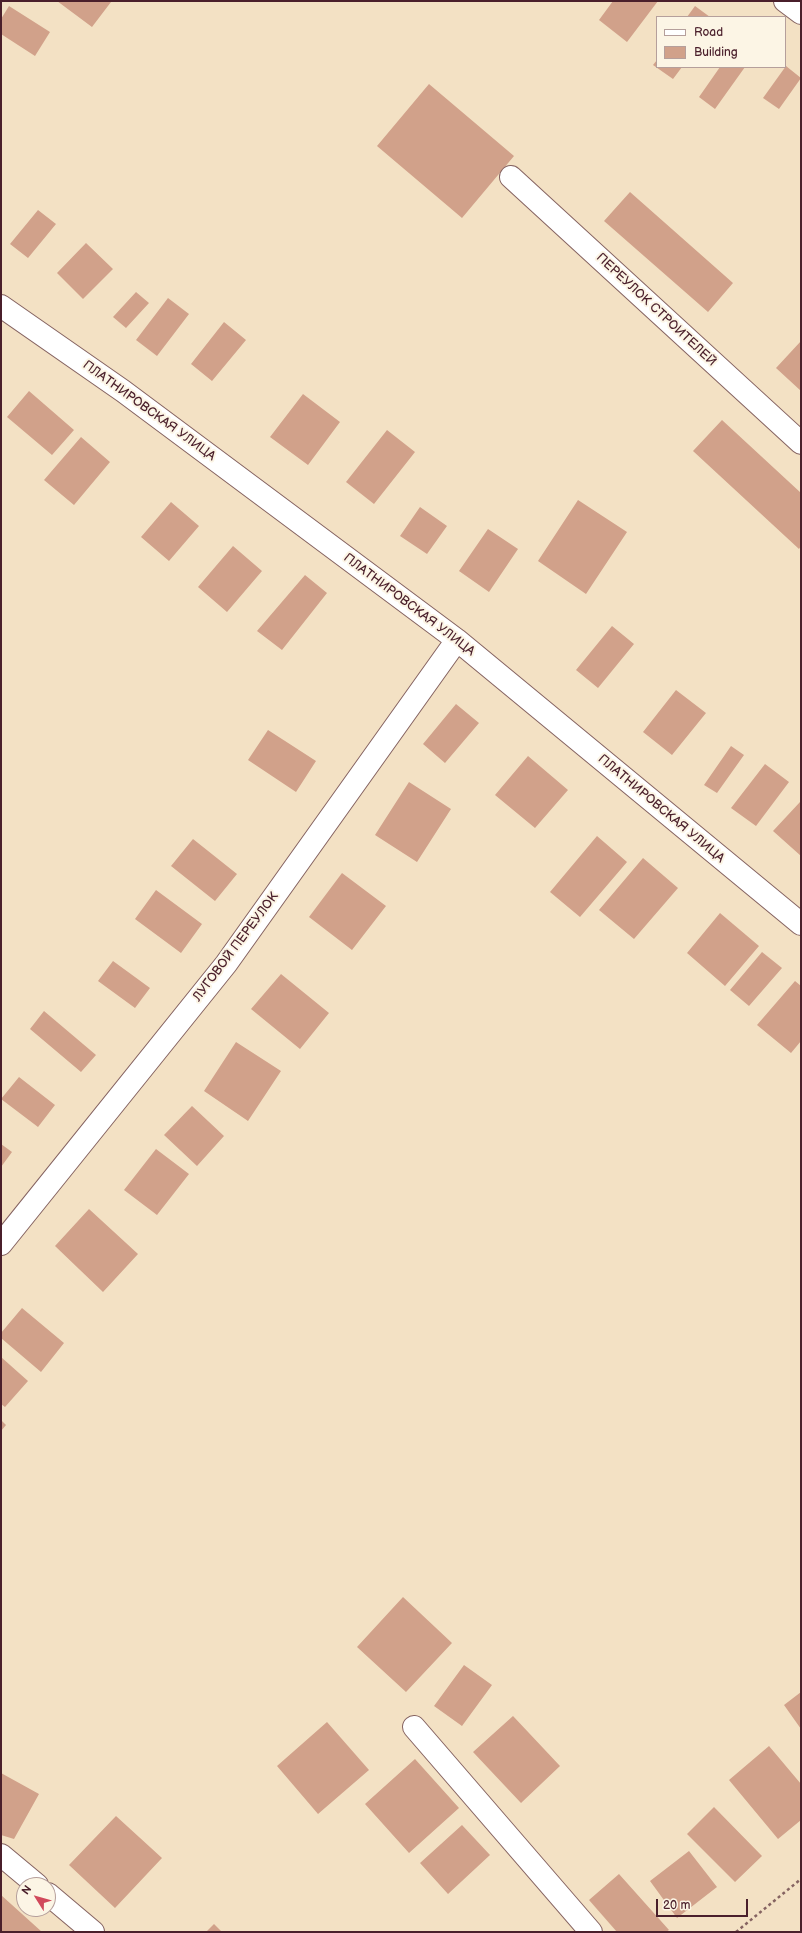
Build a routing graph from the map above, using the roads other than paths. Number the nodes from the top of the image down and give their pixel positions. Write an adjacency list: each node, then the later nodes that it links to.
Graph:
1 (785, 1): 2 (street)
2 (801, 13)
3 (511, 177): 5 (street, ПЕРЕУЛОК СТРОИТЕЛЕЙ)
4 (1, 306): 6 (street, ПЛАТНИРОВСКАЯ УЛИЦА)
5 (801, 444)
6 (457, 640): 7 (street, ПЛАТНИРОВСКАЯ УЛИЦА); 8 (street, ЛУГОВОЙ ПЕРЕУЛОК)
7 (801, 924)
8 (1, 1244)
9 (414, 1727): 14 (street)
10 (1, 1855): 11 (street)
11 (27, 1877)
12 (56, 1901): 13 (street)
13 (93, 1932)
14 (591, 1932)

